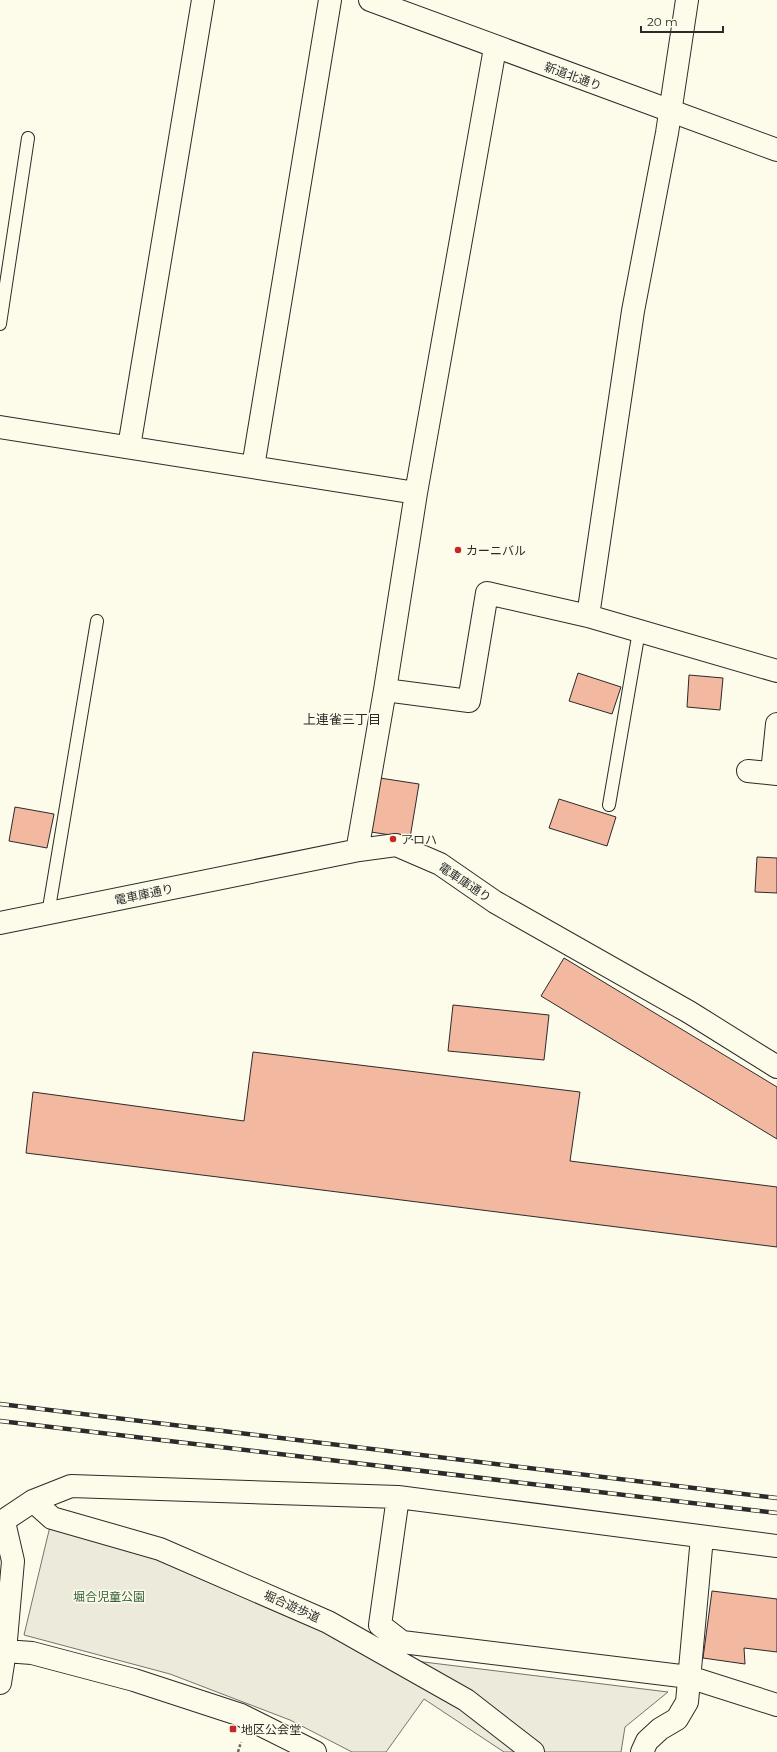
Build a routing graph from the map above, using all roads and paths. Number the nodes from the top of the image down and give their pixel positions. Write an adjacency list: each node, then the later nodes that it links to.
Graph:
1 (203, 0): 11 (street)
2 (330, 0): 12 (street)
3 (370, 0): 5 (street, 新道北通り)
4 (687, 0): 6 (street)
5 (495, 48): 6 (street, 新道北通り); 13 (street)
6 (670, 112): 8 (street, 新道北通り); 14 (street)
7 (28, 138): 9 (lane)
8 (777, 150)
9 (0, 324)
10 (0, 427): 11 (street)
11 (129, 447): 12 (street)
12 (253, 467): 13 (street)
13 (416, 493): 18 (street)
14 (588, 616): 16 (street); 18 (street)
15 (97, 621): 24 (lane)
16 (639, 631): 17 (street); 22 (lane)
17 (777, 671)
18 (385, 690): 23 (street)
19 (777, 724): 21 (street)
20 (748, 771): 21 (street)
21 (775, 774)
22 (609, 805)
23 (359, 850): 24 (street, 電車庫通り); 26 (street, 電車庫通り)
24 (48, 914): 25 (street, 電車庫通り)
25 (0, 923)
26 (777, 1067)
27 (398, 1497): 28 (street); 30 (street); 33 (street)
28 (33, 1501): 29 (street); 37 (street, 堀合遊歩道)
29 (2, 1523): 32 (street)
30 (702, 1537): 31 (street); 33 (street)
31 (777, 1546)
32 (5, 1651): 34 (street); 36 (street)
33 (689, 1677): 35 (street); 38 (street)
34 (0, 1683)
35 (777, 1705)
36 (315, 1752)
37 (533, 1752)
38 (642, 1752)

